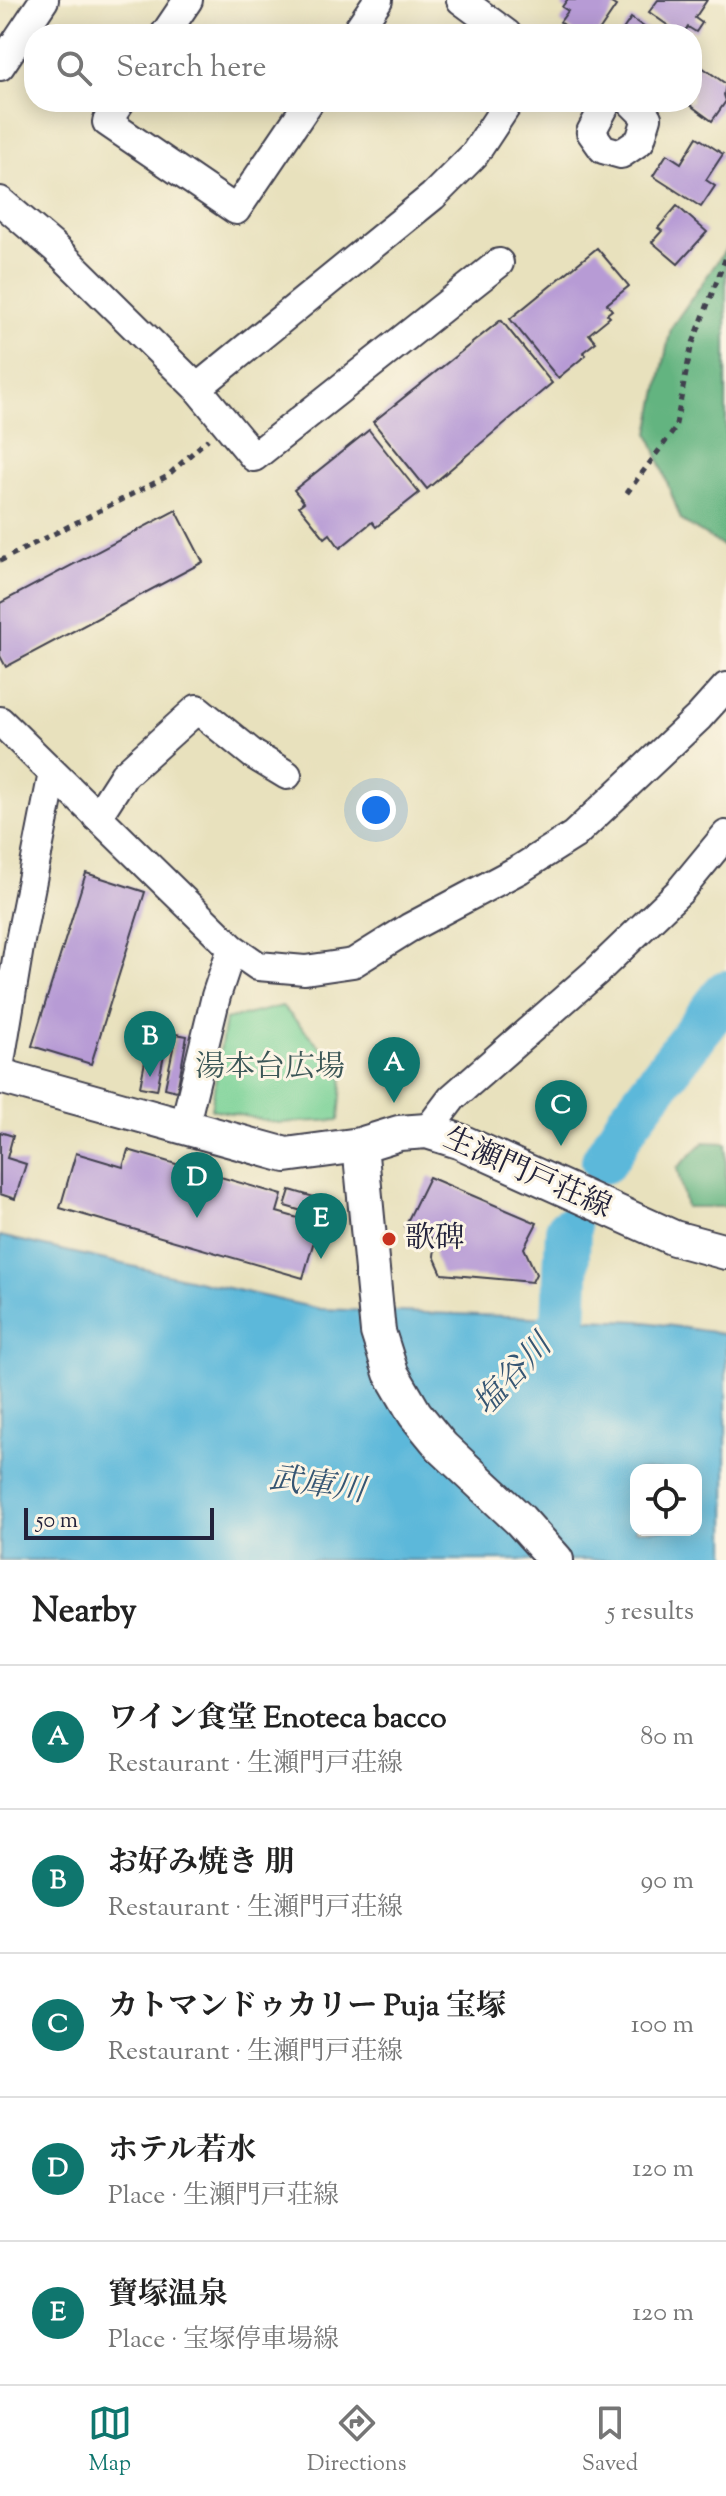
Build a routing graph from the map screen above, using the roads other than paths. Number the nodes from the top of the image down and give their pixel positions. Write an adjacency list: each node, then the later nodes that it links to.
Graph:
1 (44, 0): 5 (street)
2 (188, 0): 6 (street)
3 (378, 0): 7 (street)
4 (461, 0): 8 (street)
5 (28, 24)
6 (172, 24)
7 (362, 24)
8 (493, 24)
9 (24, 30): 10 (street)
10 (0, 66)
11 (114, 112): 12 (street)
12 (302, 112)
13 (502, 112): 18 (street)
14 (602, 112): 15 (street)
15 (641, 112)
16 (0, 201): 18 (street)
17 (499, 263): 18 (street)
18 (197, 388)
19 (726, 687): 26 (street)
20 (0, 721): 21 (street)
21 (53, 773): 23 (street); 25 (street)
22 (287, 775): 23 (street)
23 (97, 817): 26 (street)
24 (726, 835): 30 (street)
25 (10, 936): 27 (street)
26 (232, 948): 29 (street)
27 (0, 1062)
28 (0, 1076): 29 (main road, 生瀬門戸荘線)
29 (184, 1128): 31 (main road, 生瀬門戸荘線)
30 (427, 1131): 31 (main road, 生瀬門戸荘線); 32 (main road, 生瀬門戸荘線)
31 (360, 1145): 33 (main road)
32 (726, 1252)
33 (556, 1560)

